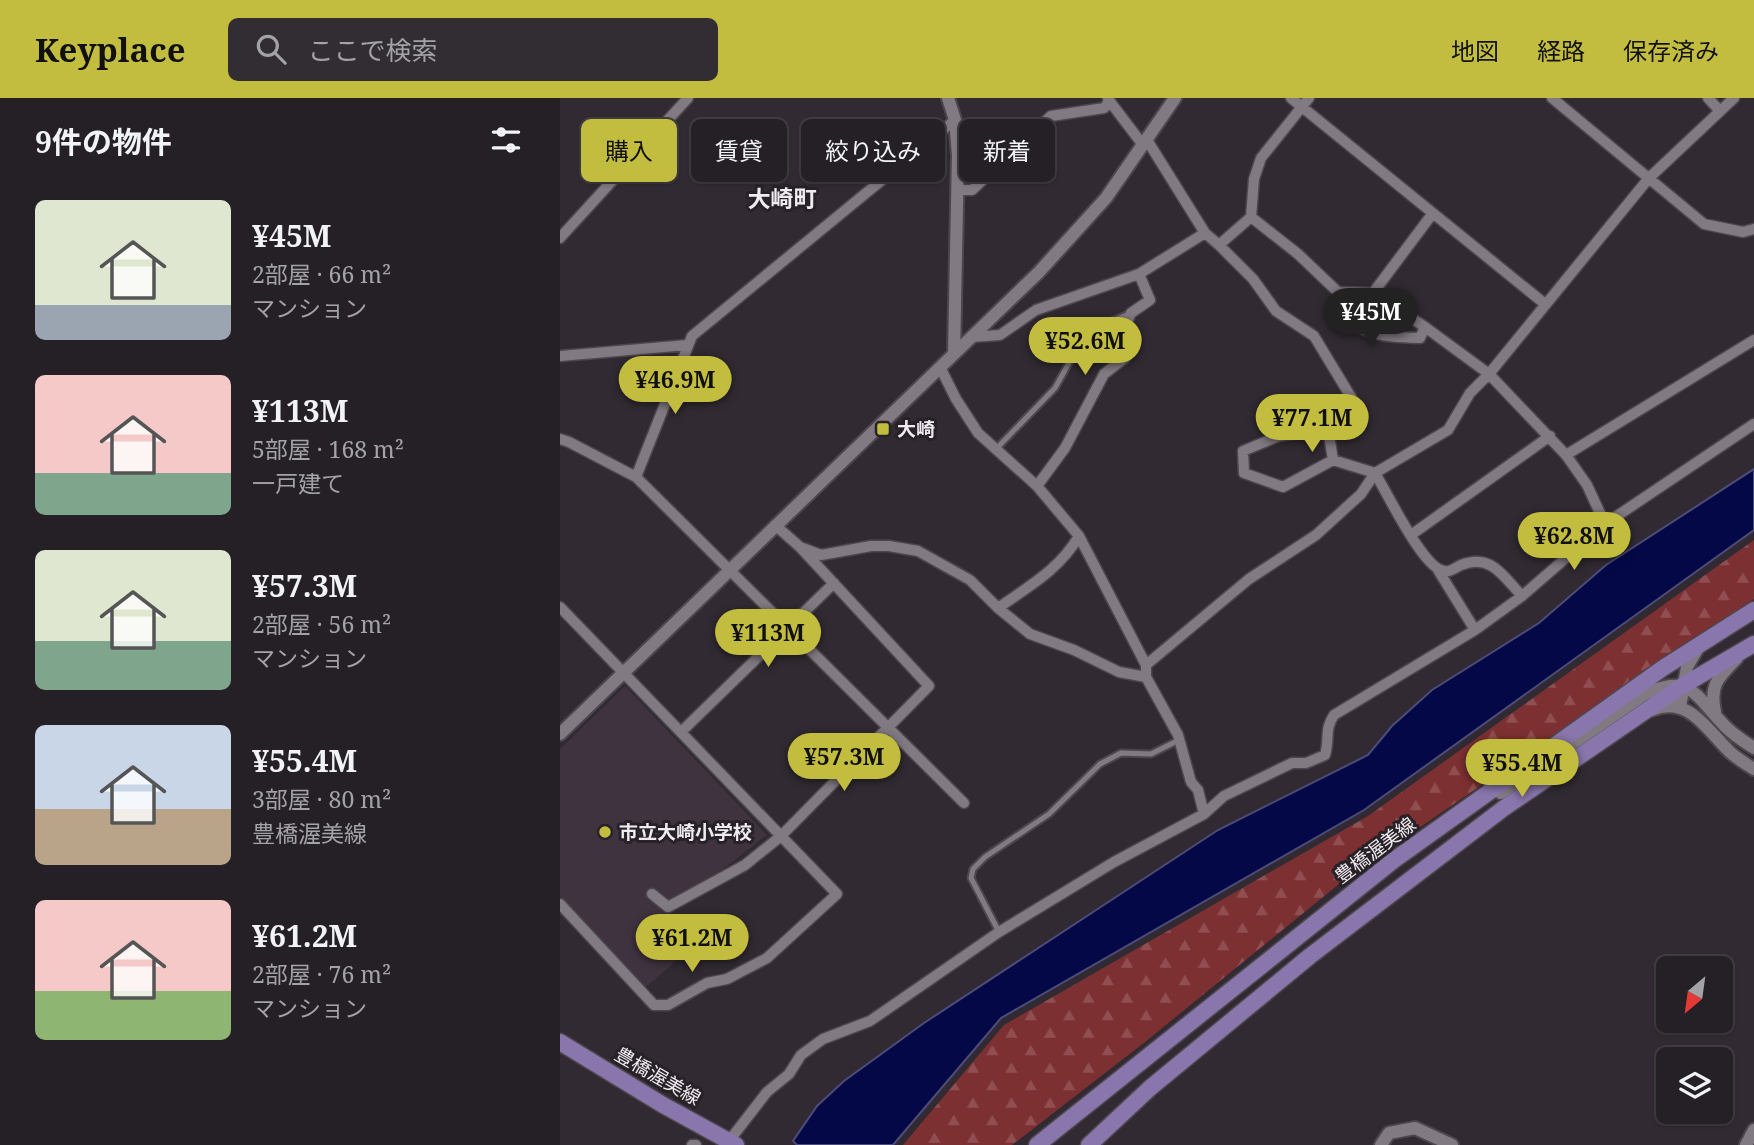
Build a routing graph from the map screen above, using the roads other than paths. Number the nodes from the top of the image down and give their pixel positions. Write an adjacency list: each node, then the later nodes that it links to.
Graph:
1 (688, 98): 20 (street)
2 (948, 98): 12 (street)
3 (1175, 98): 13 (street)
4 (1291, 98): 10 (street)
5 (1309, 98): 10 (street)
6 (1552, 98): 14 (street)
7 (1708, 98): 11 (street)
8 (1734, 98): 11 (street)
9 (1108, 100): 13 (street); 15 (street)
10 (1302, 107): 16 (street); 17 (street)
11 (1720, 111): 14 (street)
12 (955, 120): 15 (street); 30 (street)
13 (1145, 142): 19 (street); 28 (street)
14 (1648, 178): 18 (street); 25 (street)
15 (957, 190): 31 (street)
16 (1433, 213): 24 (street); 25 (street)
17 (1251, 217): 21 (street); 23 (street)
18 (1754, 229)
19 (1205, 233): 21 (street); 22 (street)
20 (560, 238)
21 (1219, 245): 36 (street)
22 (1139, 274): 26 (street); 28 (street)
23 (1338, 292): 24 (street); 27 (street)
24 (1373, 293): 27 (street)
25 (1545, 304): 34 (street)
26 (1131, 313): 39 (lane); 44 (street)
27 (1425, 327): 34 (street)
28 (972, 337): 31 (street)
29 (1754, 340): 40 (street)
30 (687, 345): 32 (street); 43 (street)
31 (954, 354): 33 (street)
32 (560, 356)
33 (940, 367): 39 (street); 46 (street)
34 (1489, 374): 37 (street); 42 (street)
35 (1754, 424): 45 (street)
36 (1328, 429): 41 (street); 41 (street)
37 (1550, 436): 40 (street); 48 (street)
38 (560, 439): 43 (street)
39 (996, 449): 44 (street)
40 (1566, 455): 45 (street)
41 (1333, 460): 42 (street)
42 (1375, 473): 48 (street); 61 (street)
43 (636, 477): 50 (street)
44 (1037, 486): 47 (street)
45 (1605, 524): 53 (street)
46 (775, 525): 49 (street); 50 (street)
47 (1079, 536): 55 (street); 61 (street)
48 (1411, 536): 51 (street)
49 (800, 547): 52 (street); 55 (street)
50 (730, 570): 57 (street); 62 (street)
51 (1438, 570): 53 (street); 58 (street)
52 (834, 583): 57 (street); 68 (street)
53 (1522, 596): 58 (street)
54 (560, 607): 62 (street)
55 (998, 608): 63 (street)
56 (1754, 610): 59 (main road, 豊橋渥美線)
57 (789, 628): 68 (street); 69 (street)
58 (1475, 630): 75 (street)
59 (1699, 646): 64 (street); 77 (main road, 豊橋渥美線)
60 (1749, 647): 64 (main road); 67 (street)
61 (1146, 666): 63 (street)
62 (624, 673): 69 (street); 70 (street)
63 (1146, 677): 71 (street)
64 (1682, 686): 65 (street); 66 (main road); 67 (street); 77 (street)
65 (1680, 707): 66 (street); 73 (street)
66 (1642, 714): 85 (main road)
67 (1716, 717): 72 (street)
68 (886, 728): 74 (street); 76 (street)
69 (681, 732): 76 (street)
70 (560, 734)
71 (1180, 740): 75 (street); 80 (lane)
72 (1754, 748)
73 (1754, 769)
74 (964, 803)
75 (1204, 814): 80 (street)
76 (780, 836): 78 (street); 79 (street)
77 (1380, 871): 84 (main road, 豊橋渥美線)
78 (652, 894)
79 (560, 904)
80 (999, 932): 83 (street)
81 (560, 1042): 83 (main road, 豊橋渥美線)
82 (1754, 1130): 88 (street)
83 (727, 1142)
84 (1037, 1145)
85 (1089, 1145)
86 (1381, 1145): 87 (street)
87 (1452, 1145)
88 (1746, 1145)

